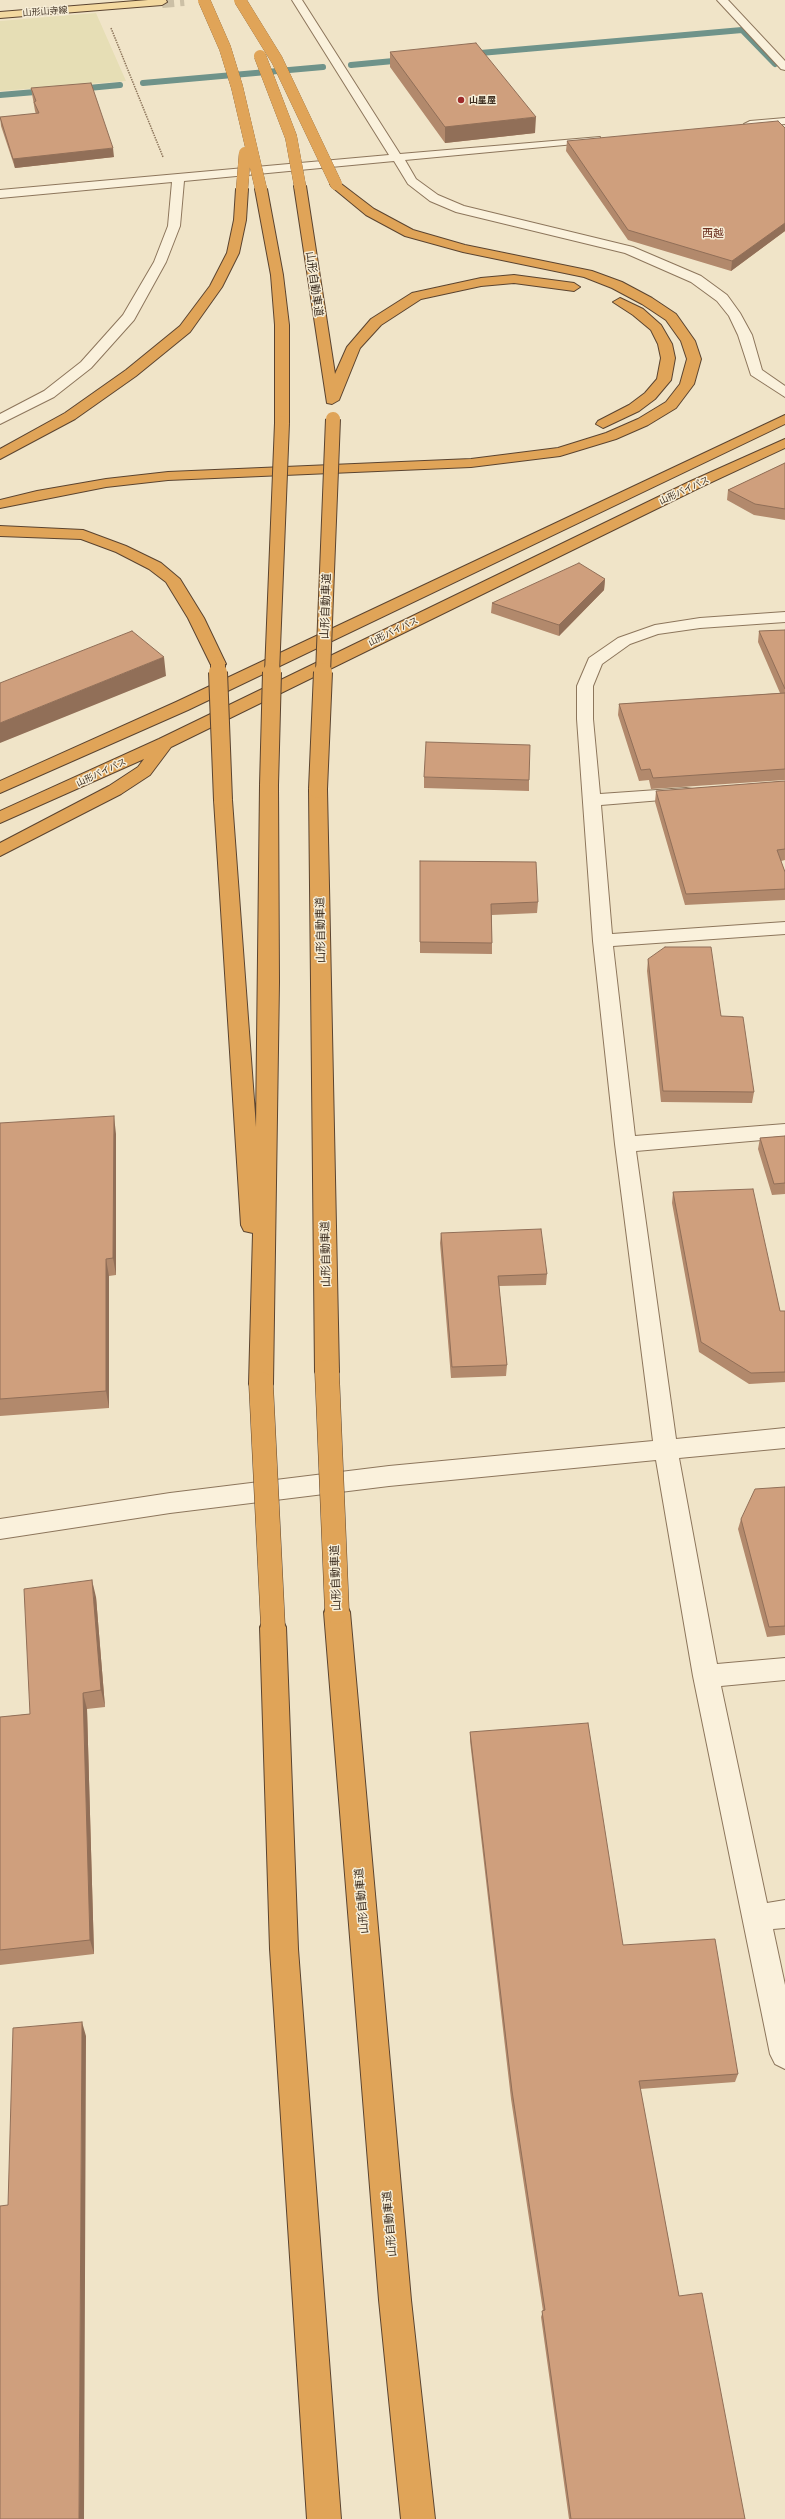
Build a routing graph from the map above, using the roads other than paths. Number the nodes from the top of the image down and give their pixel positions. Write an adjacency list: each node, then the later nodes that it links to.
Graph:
1 (204, 0): 11 (highway, bridge)
2 (235, 0): 17 (highway, 山形自動車道, bridge)
3 (240, 0): 25 (highway, bridge)
4 (297, 0): 13 (street)
5 (722, 0): 8 (street)
6 (162, 2): 7 (main road, 山形山寺線)
7 (0, 15)
8 (785, 67)
9 (785, 121): 10 (street)
10 (738, 125)
11 (247, 136): 23 (highway, bridge); 40 (highway, bridge)
12 (604, 138): 13 (street)
13 (398, 158): 14 (street); 16 (street)
14 (174, 178): 15 (street); 19 (street)
15 (0, 194)
16 (785, 393)
17 (332, 396): 20 (highway); 50 (highway, 山形自動車道, bridge)
18 (785, 419): 28 (highway, 山形バイパス)
19 (0, 420)
20 (569, 435)
21 (554, 438): 24 (highway)
22 (785, 443): 29 (highway, 山形バイパス)
23 (0, 455)
24 (0, 492)
25 (0, 504)
26 (0, 531): 40 (highway, bridge)
27 (785, 616): 33 (street)
28 (115, 735): 30 (highway); 31 (highway, 山形バイパス)
29 (165, 743): 34 (highway, 山形バイパス); 35 (highway)
30 (0, 781)
31 (0, 788)
32 (700, 792): 33 (street)
33 (592, 800): 37 (street)
34 (0, 818)
35 (0, 850)
36 (785, 928): 37 (street)
37 (603, 941): 39 (street)
38 (785, 1131): 39 (street)
39 (625, 1144): 42 (street)
40 (261, 1384): 49 (highway, bridge)
41 (785, 1438): 42 (street)
42 (666, 1451): 43 (street); 45 (street)
43 (0, 1529)
44 (785, 1669): 45 (street)
45 (706, 1676): 47 (street)
46 (785, 1914): 47 (street)
47 (756, 1918): 48 (street)
48 (785, 2054)
49 (324, 2519)
50 (418, 2519)

